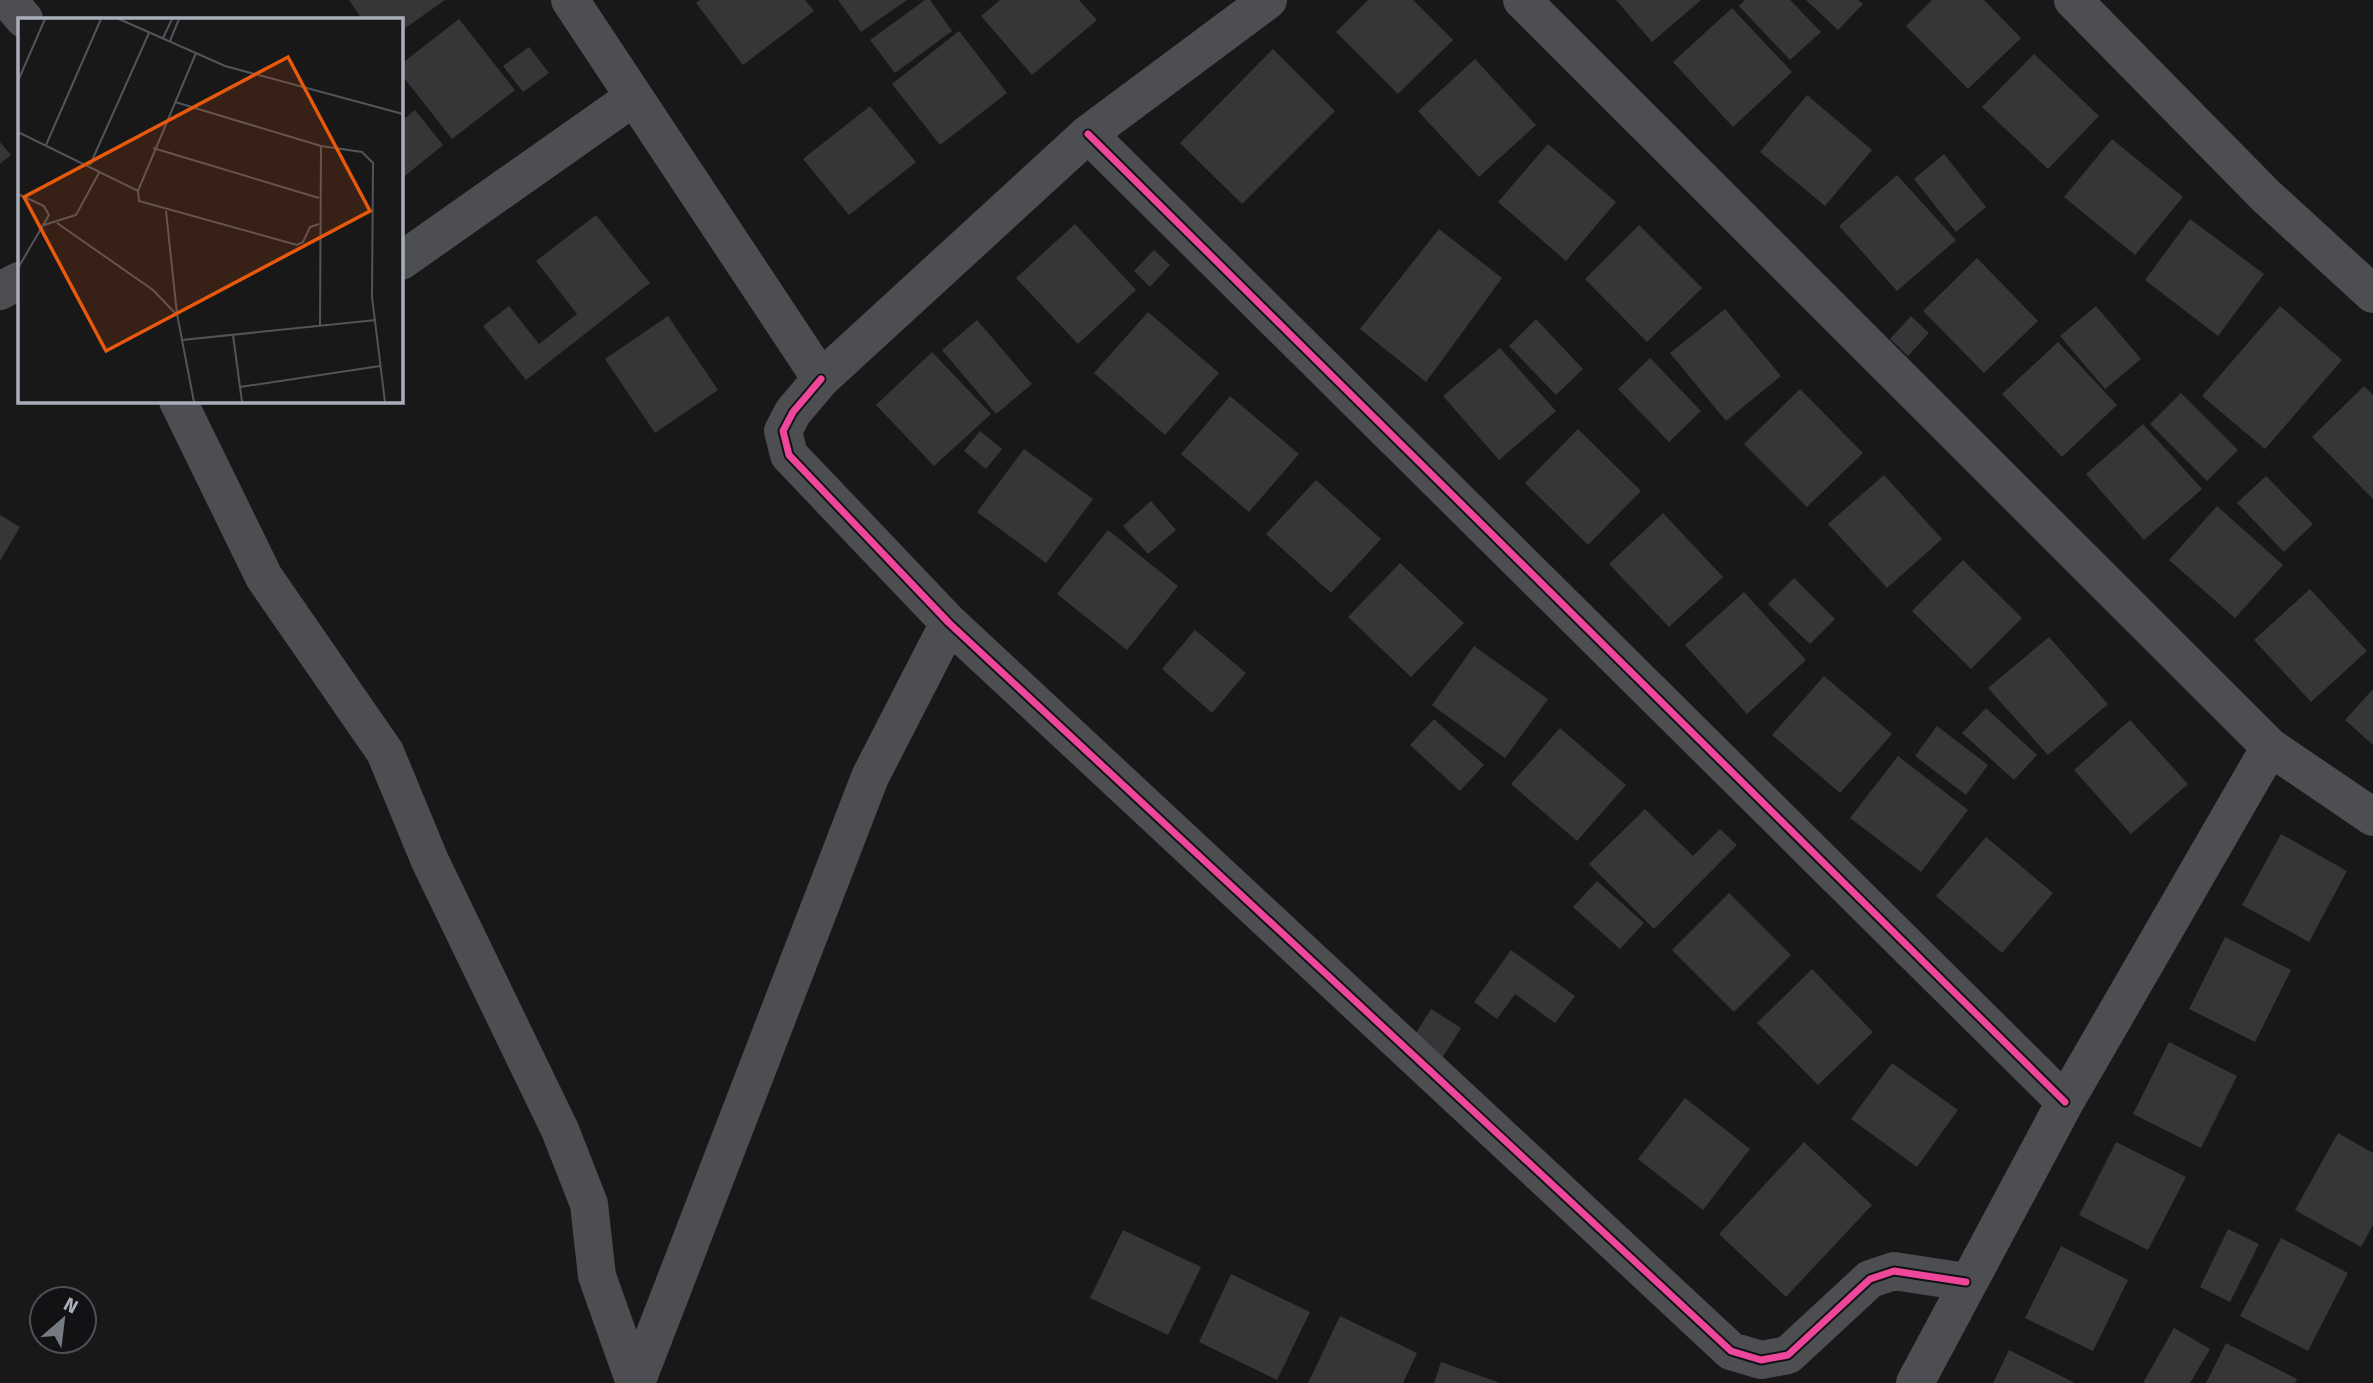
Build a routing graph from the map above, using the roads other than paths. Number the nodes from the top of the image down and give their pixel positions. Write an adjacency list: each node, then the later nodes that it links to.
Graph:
1 (8, 0): 6 (street)
2 (1268, 0): 8 (street)
3 (1522, 0): 16 (street)
4 (2073, 0): 12 (street)
5 (585, 5): 7 (street)
6 (23, 18)
7 (634, 97): 9 (street); 13 (street)
8 (1088, 134): 13 (street); 18 (street)
9 (402, 260)
10 (18, 282): 11 (street)
11 (0, 291)
12 (2373, 294)
13 (821, 379): 15 (street)
14 (178, 402): 20 (street)
15 (949, 623): 19 (street); 20 (street)
16 (2270, 747): 17 (street); 18 (street)
17 (2373, 817)
18 (2065, 1102): 19 (street)
19 (1966, 1282): 21 (street)
20 (636, 1383)
21 (1915, 1383)

